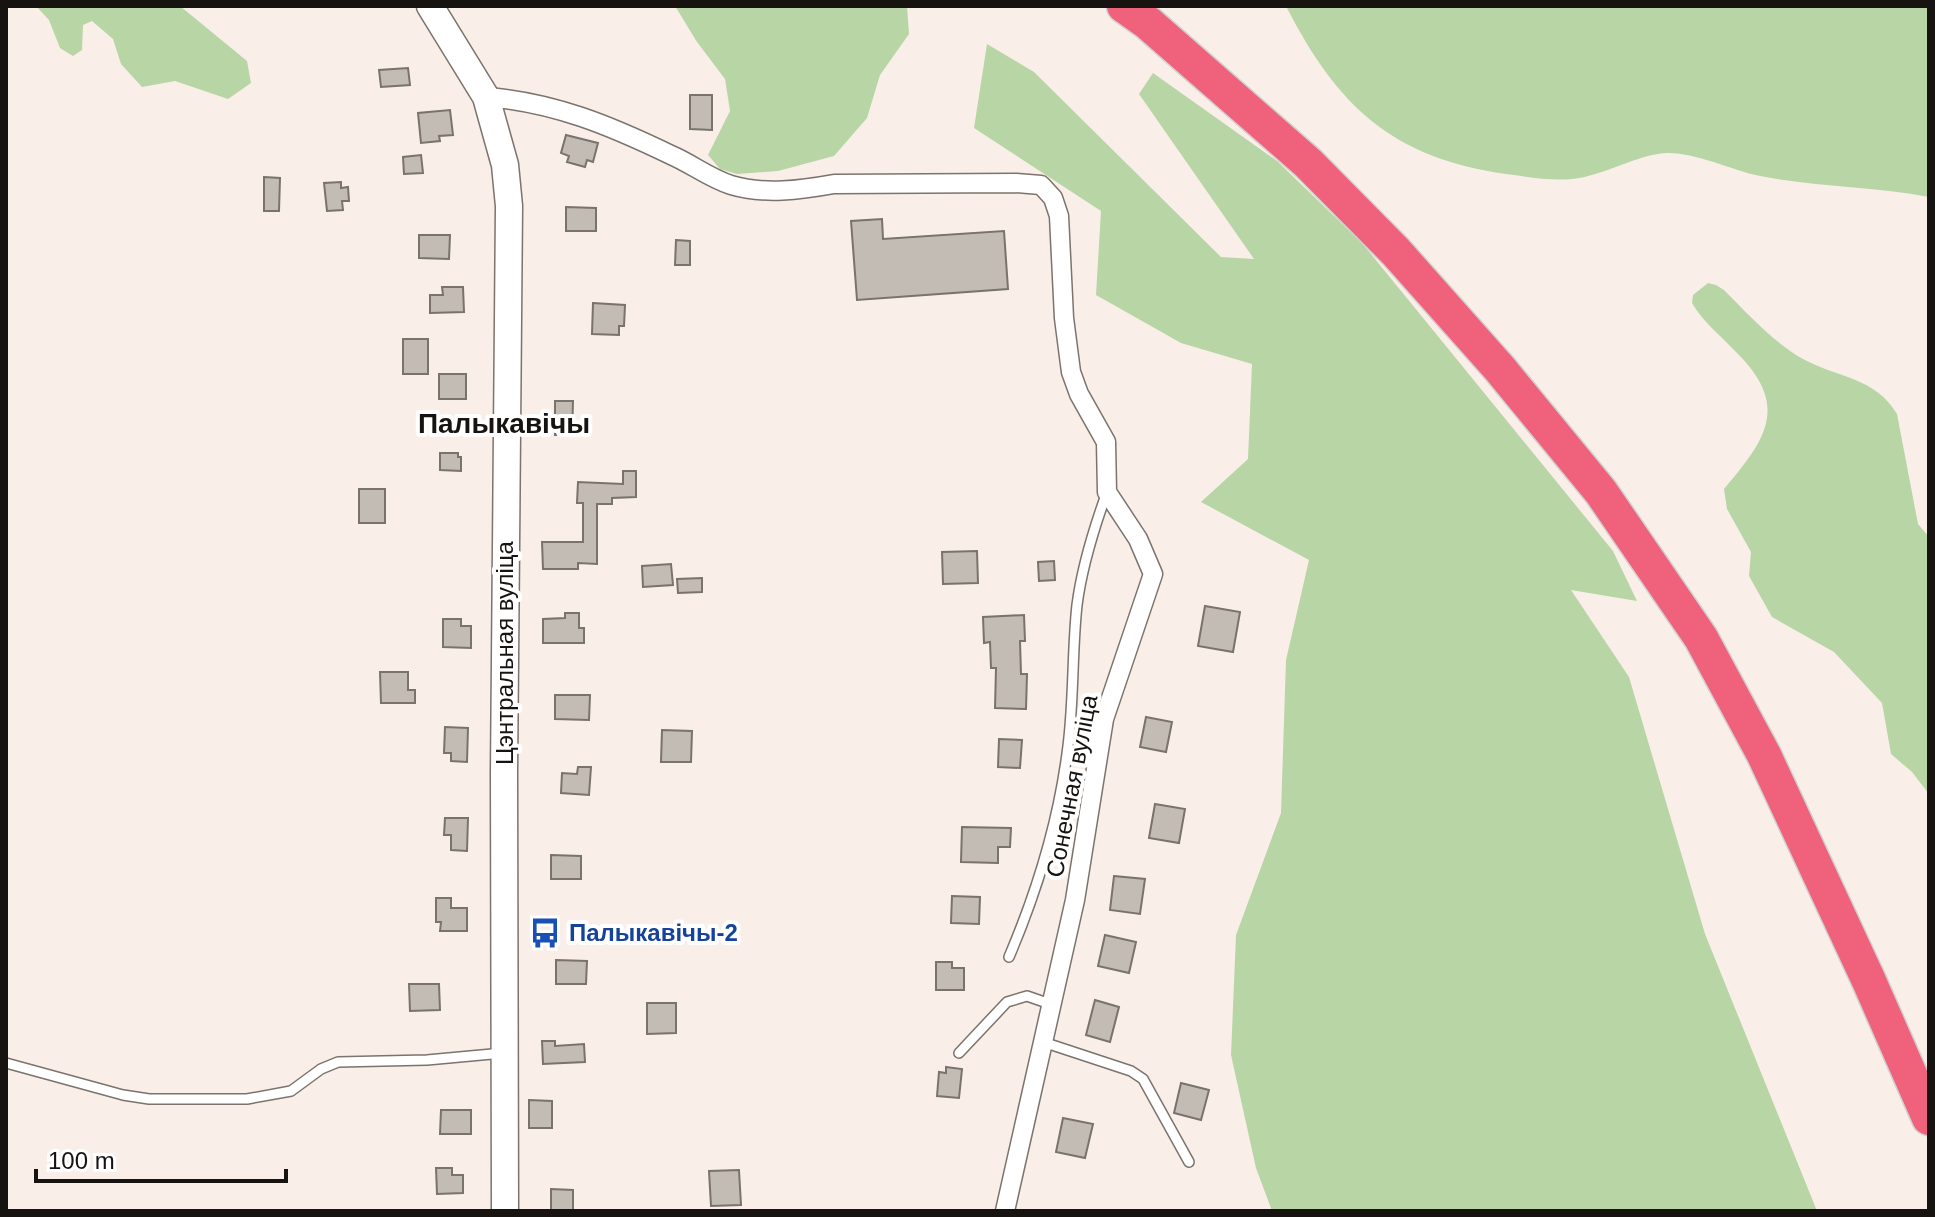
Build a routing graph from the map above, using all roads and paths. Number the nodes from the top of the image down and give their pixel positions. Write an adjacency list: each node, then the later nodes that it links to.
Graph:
1 (430, 6): 3 (street, Цэнтральная вуліца)
2 (1124, 6): 11 (highway)
3 (486, 97): 4 (street); 8 (street, Цэнтральная вуліца)
4 (1107, 492): 5 (lane); 6 (street, Сонечная вуліца)
5 (1009, 957)
6 (1053, 1005): 7 (street, Сонечная вуліца); 9 (lane)
7 (1043, 1042): 12 (lane); 14 (street, Сонечная вуліца)
8 (506, 1053): 10 (lane); 13 (street, Цэнтральная вуліца)
9 (959, 1053)
10 (6, 1063)
11 (1929, 1118)
12 (1189, 1162)
13 (505, 1211)
14 (1005, 1211)

